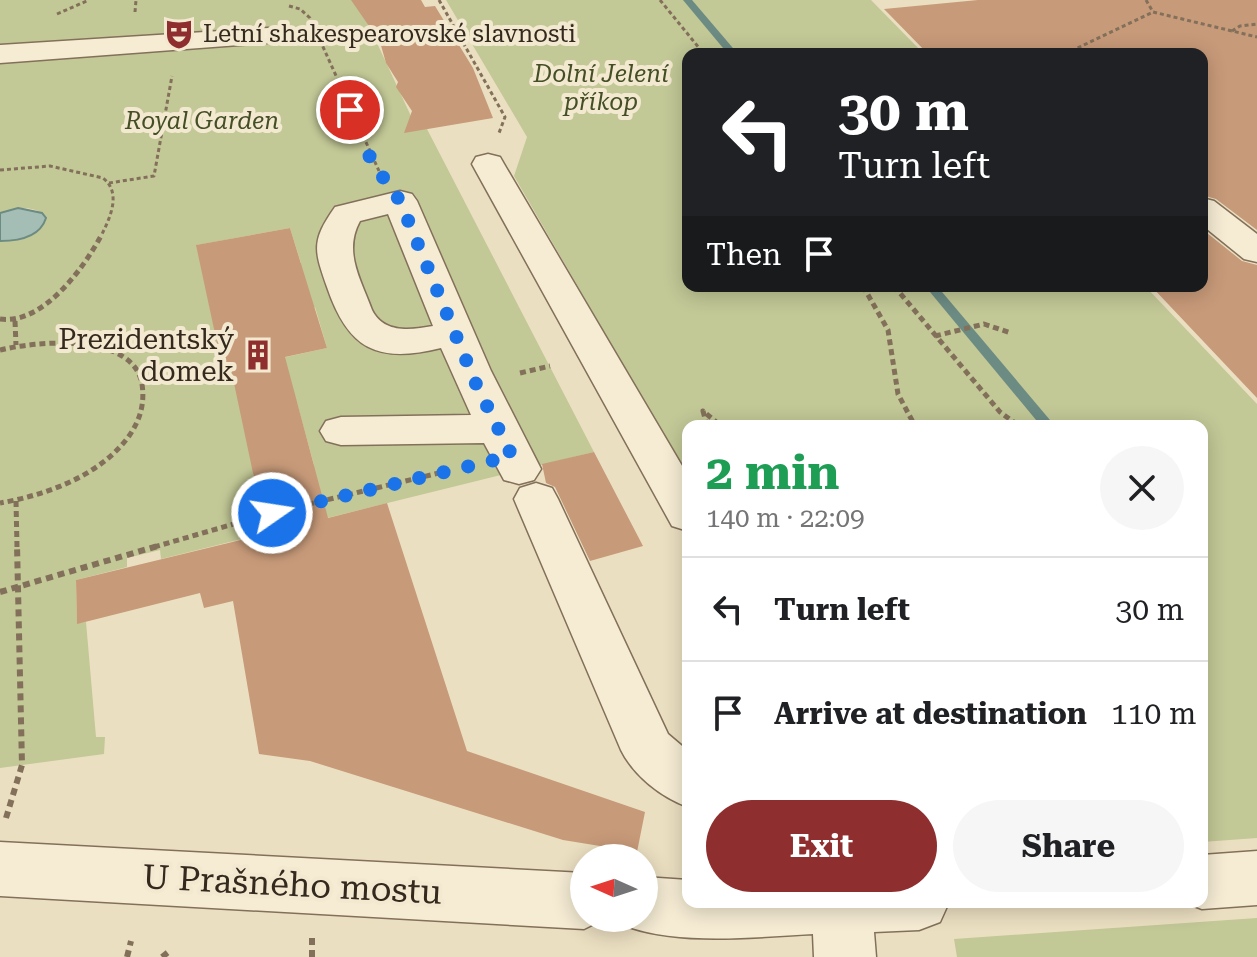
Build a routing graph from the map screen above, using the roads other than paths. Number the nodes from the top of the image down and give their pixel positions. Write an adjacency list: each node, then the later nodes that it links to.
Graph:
1 (268, 36): 2 (street)
2 (13, 59)
3 (488, 164): 11 (street)
4 (1208, 213): 5 (street)
5 (1257, 251)
6 (457, 331): 7 (street); 7 (street); 8 (street)
7 (399, 340): 8 (street)
8 (476, 384): 10 (street)
9 (341, 431): 10 (street)
10 (516, 463): 12 (street)
11 (682, 504)
12 (682, 778)
13 (2, 846): 16 (street, U Prašného mostu)
14 (1257, 878): 15 (street)
15 (1208, 882)
16 (570, 900)
17 (658, 905): 18 (street)
18 (682, 905)
19 (743, 908): 21 (street)
20 (896, 908): 21 (street)
21 (843, 922)

